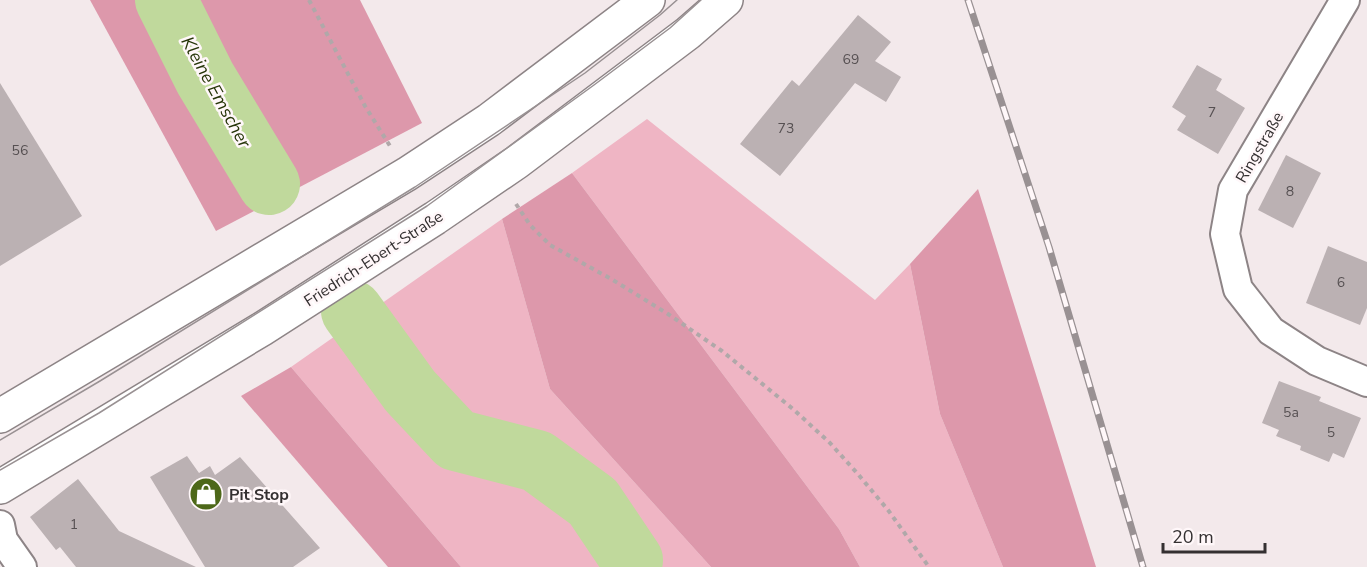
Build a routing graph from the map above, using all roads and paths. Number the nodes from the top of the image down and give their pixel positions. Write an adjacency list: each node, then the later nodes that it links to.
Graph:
1 (309, 0): 5 (path)
2 (648, 0): 8 (main road)
3 (726, 0): 9 (main road, Friedrich-Ebert-Straße)
4 (1345, 0): 7 (street, Ringstraße)
5 (389, 146)
6 (514, 200): 13 (path)
7 (1367, 382)
8 (0, 416)
9 (0, 487): 10 (street)
10 (0, 493)
11 (0, 525): 12 (street)
12 (22, 567)
13 (929, 567)

